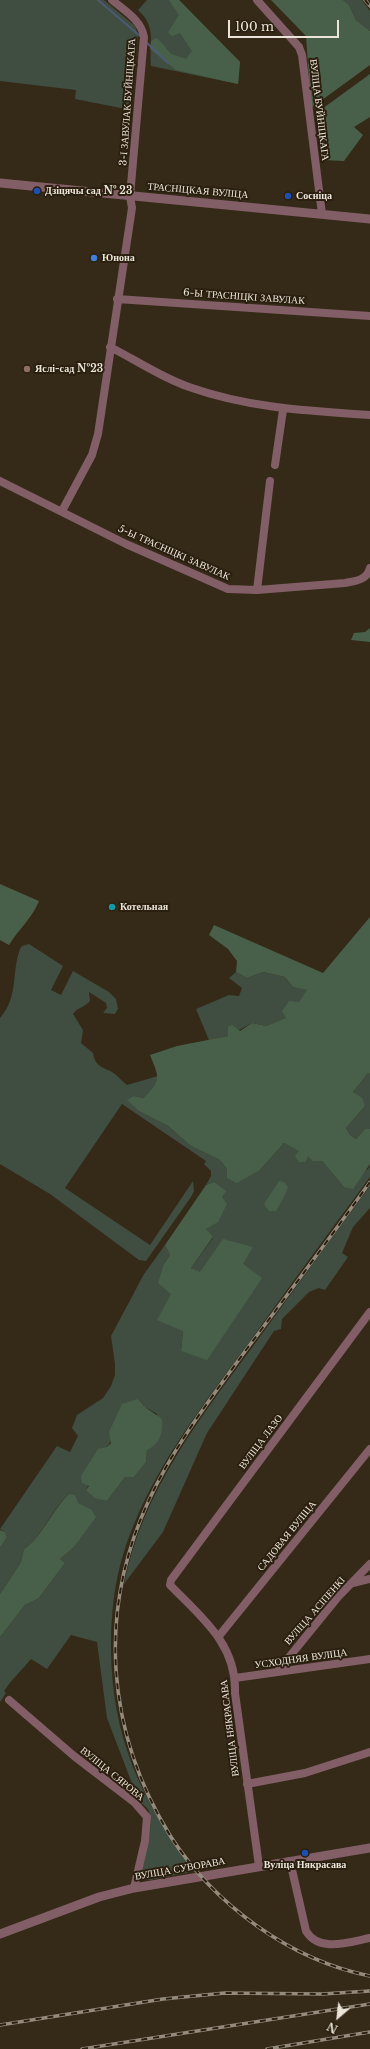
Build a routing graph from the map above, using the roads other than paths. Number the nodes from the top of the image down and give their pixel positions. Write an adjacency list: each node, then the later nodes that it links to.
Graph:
1 (112, 0): 4 (street, 3-І ЗАВУЛАК БУЙНІЦКАГА)
2 (257, 0): 5 (street, ВУЛІЦА БУЙНІЦКАГА)
3 (0, 183): 4 (street, ТРАСНІЦКАЯ ВУЛІЦА)
4 (130, 196): 5 (street, ТРАСНІЦКАЯ ВУЛІЦА); 7 (street, 3-І ЗАВУЛАК БУЙНІЦКАГА)
5 (322, 214): 6 (street, ТРАСНІЦКАЯ ВУЛІЦА)
6 (370, 219)
7 (117, 299): 8 (street, 6-Ы ТРАСНІЦКІ ЗАВУЛАК); 9 (street, 3-І ЗАВУЛАК БУЙНІЦКАГА)
8 (370, 316)
9 (110, 347): 10 (street); 15 (street, 3-І ЗАВУЛАК БУЙНІЦКАГА)
10 (283, 410): 11 (street); 12 (street)
11 (370, 416)
12 (275, 466)
13 (270, 480): 17 (street)
14 (0, 481): 15 (street, 5-Ы ТРАСНІЦКІ ЗАВУЛАК)
15 (62, 511): 17 (street, 5-Ы ТРАСНІЦКІ ЗАВУЛАК)
16 (370, 568): 17 (street, 5-Ы ТРАСНІЦКІ ЗАВУЛАК)
17 (257, 590)
18 (370, 1312): 23 (street, ВУЛІЦА ЛАЗО)
19 (370, 1449): 24 (street, САДОВАЯ ВУЛІЦА)
20 (370, 1564): 22 (street, ВУЛІЦА АСІПЕНКІ)
21 (370, 1579): 22 (street)
22 (353, 1583): 26 (street, ВУЛІЦА АСІПЕНКІ)
23 (170, 1585): 24 (street, ВУЛІЦА НЯКРАСАВА)
24 (219, 1636): 27 (street, ВУЛІЦА НЯКРАСАВА)
25 (370, 1659): 26 (street, УСХОДНЯЯ ВУЛІЦА)
26 (276, 1672): 27 (street, УСХОДНЯЯ ВУЛІЦА)
27 (235, 1678): 30 (street, ВУЛІЦА НЯКРАСАВА)
28 (8, 1700): 34 (street, ВУЛІЦА СЯРОВА)
29 (370, 1752): 30 (street)
30 (247, 1784): 33 (street, ВУЛІЦА НЯКРАСАВА)
31 (370, 1848): 32 (street, ВУЛІЦА СУВОРАВА)
32 (290, 1861): 33 (street, ВУЛІЦА СУВОРАВА); 36 (street)
33 (258, 1866): 34 (street, ВУЛІЦА СУВОРАВА)
34 (134, 1888): 35 (street, ВУЛІЦА СУВОРАВА)
35 (0, 1934)
36 (370, 1938)

